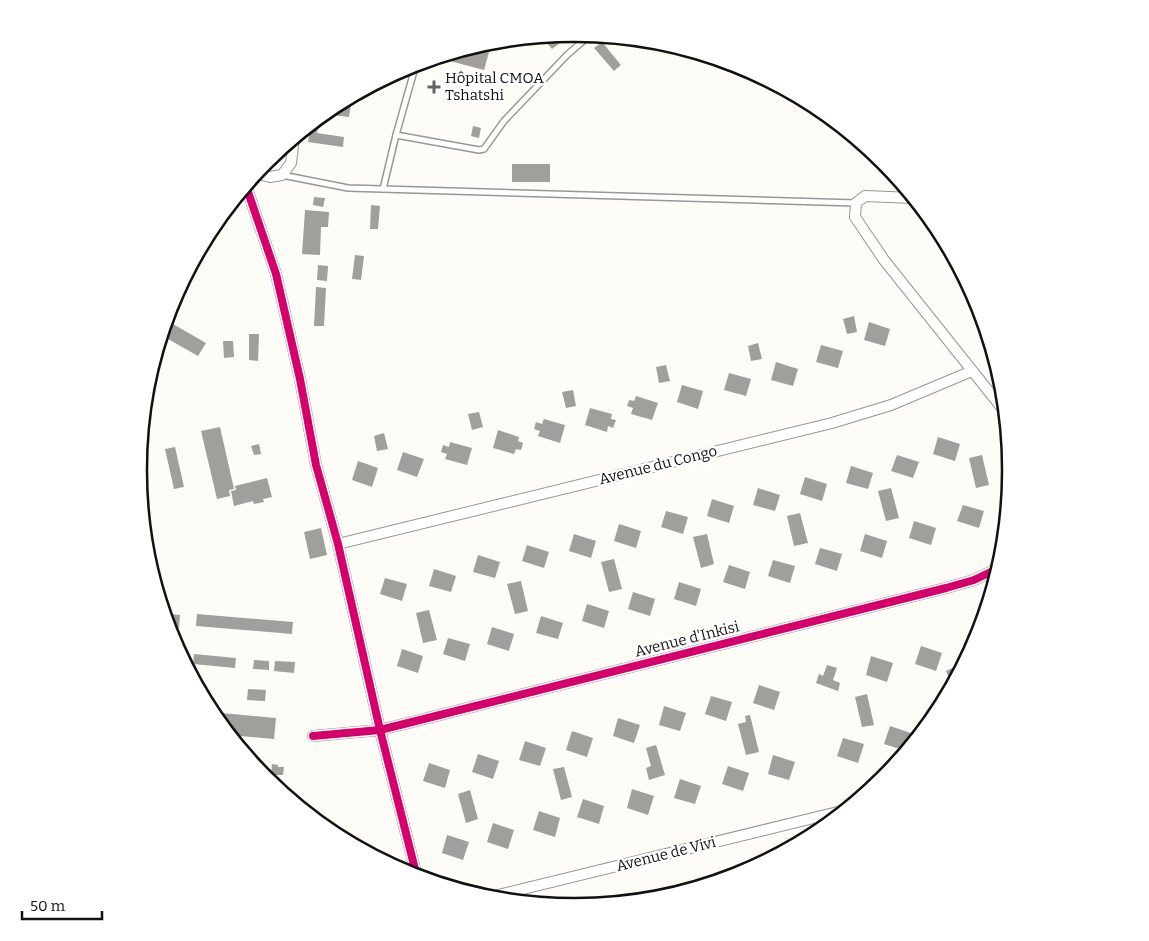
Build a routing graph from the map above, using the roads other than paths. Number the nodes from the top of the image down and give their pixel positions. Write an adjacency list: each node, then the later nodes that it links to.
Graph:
1 (582, 42): 3 (lane)
2 (413, 74): 3 (lane)
3 (396, 135): 7 (lane)
4 (293, 148): 5 (street)
5 (282, 175): 6 (street); 7 (lane)
6 (265, 176)
7 (383, 189): 10 (lane)
8 (249, 193): 13 (street)
9 (901, 194): 10 (street)
10 (856, 203): 11 (street)
11 (972, 371): 12 (street); 13 (street, Avenue du Congo)
12 (997, 401)
13 (338, 544): 15 (street)
14 (990, 572): 15 (street, Avenue d'Inkisi)
15 (380, 730): 16 (street, Avenue d'Inkisi); 18 (street)
16 (313, 736)
17 (829, 814): 19 (street, Avenue de Vivi)
18 (415, 867)
19 (507, 893)

